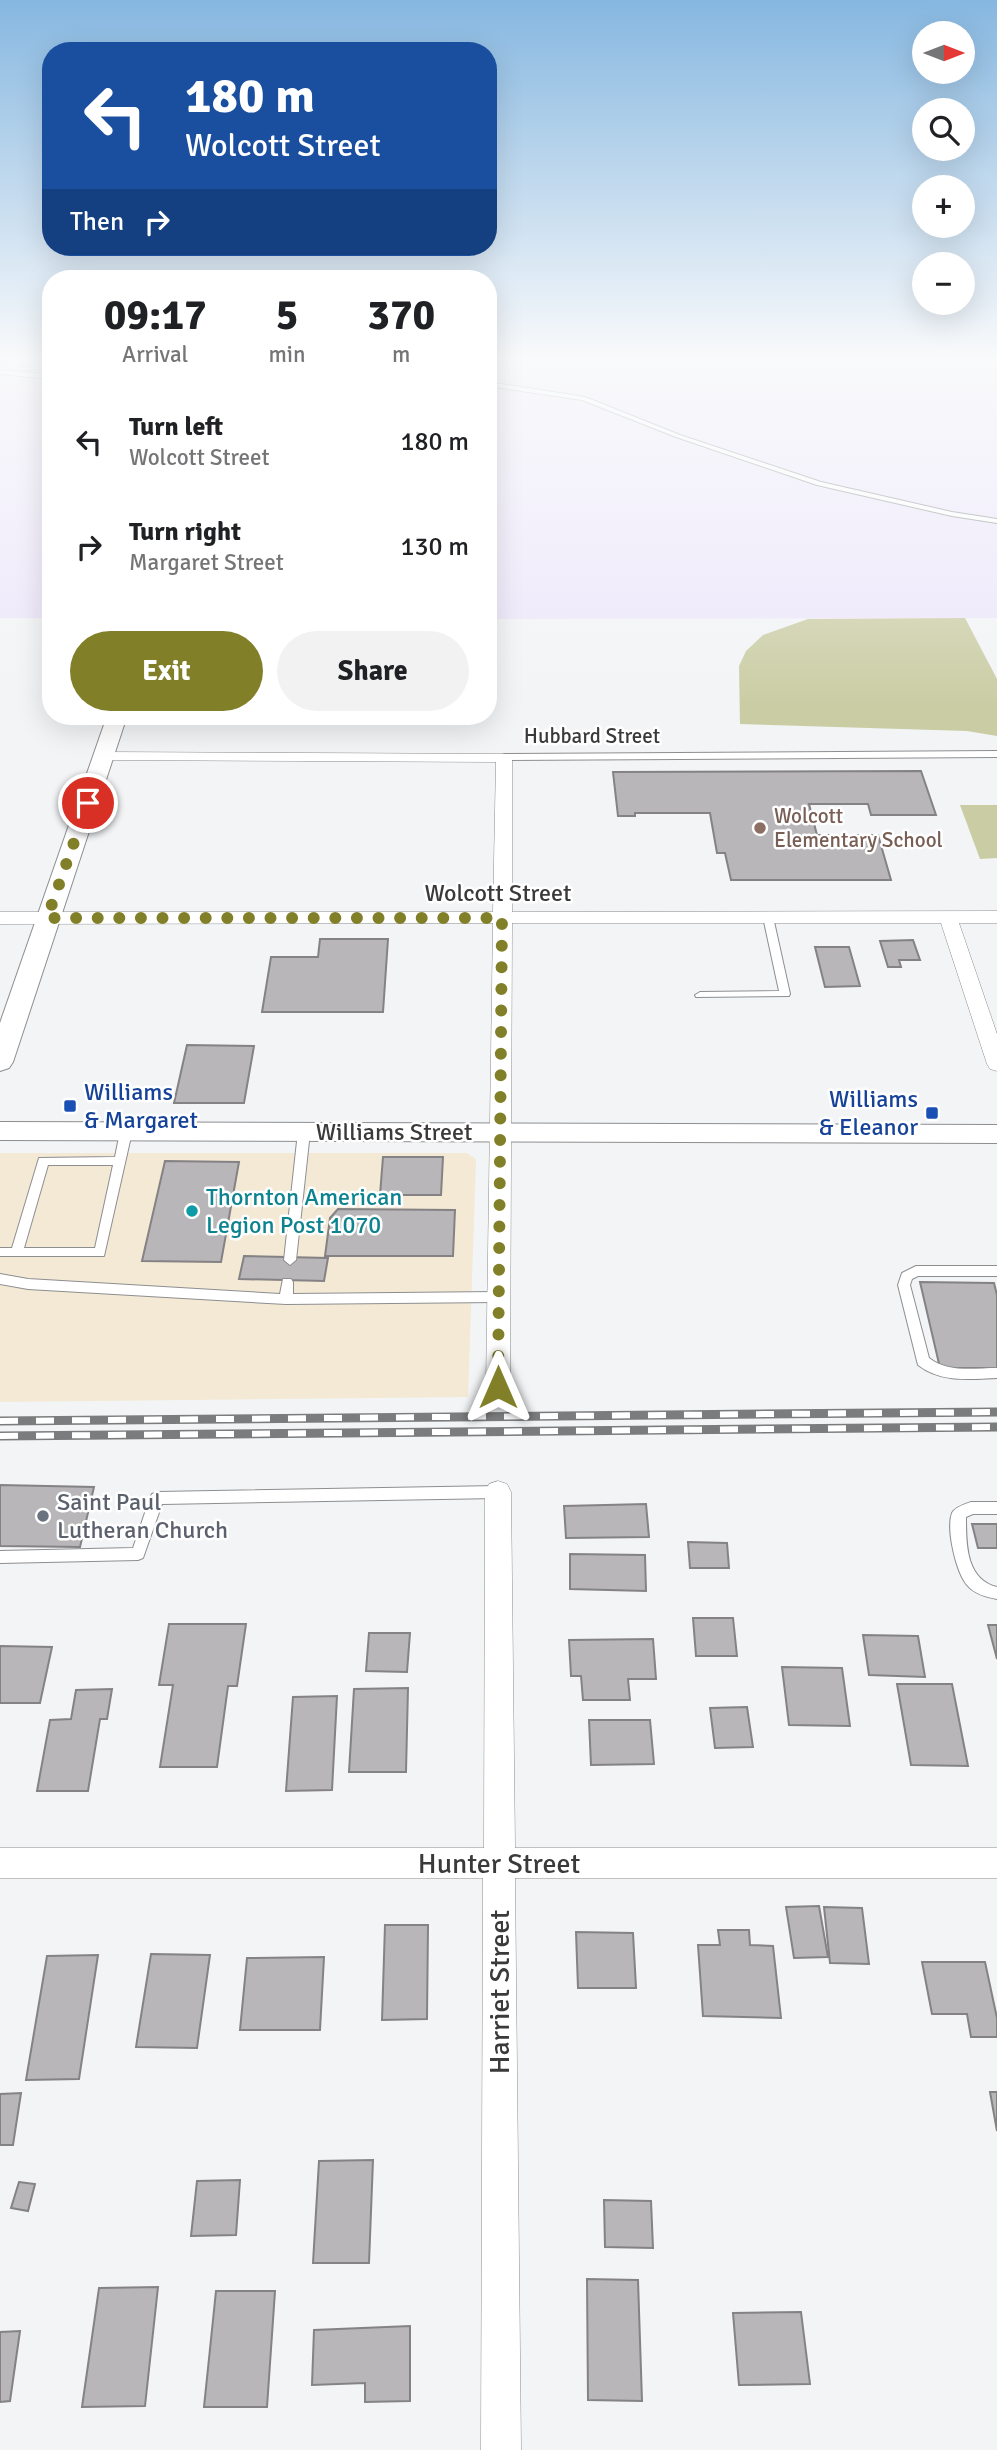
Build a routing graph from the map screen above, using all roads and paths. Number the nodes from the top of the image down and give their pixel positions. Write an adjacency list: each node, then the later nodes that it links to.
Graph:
1 (791, 474): 2 (lane)
2 (997, 521)
3 (114, 725): 5 (street)
4 (997, 754): 6 (lane, Hubbard Street)
5 (104, 757): 6 (street, Hubbard Street); 10 (street)
6 (504, 757): 11 (street)
7 (948, 917): 8 (street, Wolcott Street); 12 (street, Wolcott Street); 16 (street)
8 (997, 917)
9 (0, 918): 10 (street, Wolcott Street)
10 (47, 918): 11 (street, Wolcott Street); 14 (street)
11 (502, 918): 12 (street, Wolcott Street); 20 (street)
12 (768, 918): 13 (lane)
13 (700, 995)
14 (5, 1032): 15 (street)
15 (0, 1062)
16 (997, 1064)
17 (0, 1131): 18 (street, Williams Street)
18 (126, 1132): 19 (street, Williams Street); 22 (lane)
19 (304, 1132): 20 (street, Williams Street); 25 (lane)
20 (500, 1133): 21 (street, Williams Street); 29 (street)
21 (997, 1134)
22 (119, 1161): 24 (lane); 24 (lane)
23 (0, 1252): 24 (lane)
24 (17, 1252)
25 (290, 1260)
26 (997, 1271): 31 (lane)
27 (0, 1279): 30 (lane)
28 (287, 1282): 30 (lane)
29 (498, 1297): 30 (lane); 32 (street)
30 (286, 1299)
31 (997, 1373)
32 (498, 1387)
33 (498, 1492): 35 (lane); 38 (street, Harriet Street)
34 (997, 1508): 36 (lane)
35 (0, 1557)
36 (997, 1593)
37 (0, 1863): 38 (street, Hunter Street)
38 (499, 1863): 39 (street, Hunter Street); 40 (street, Harriet Street)
39 (997, 1863)
40 (501, 2450)

